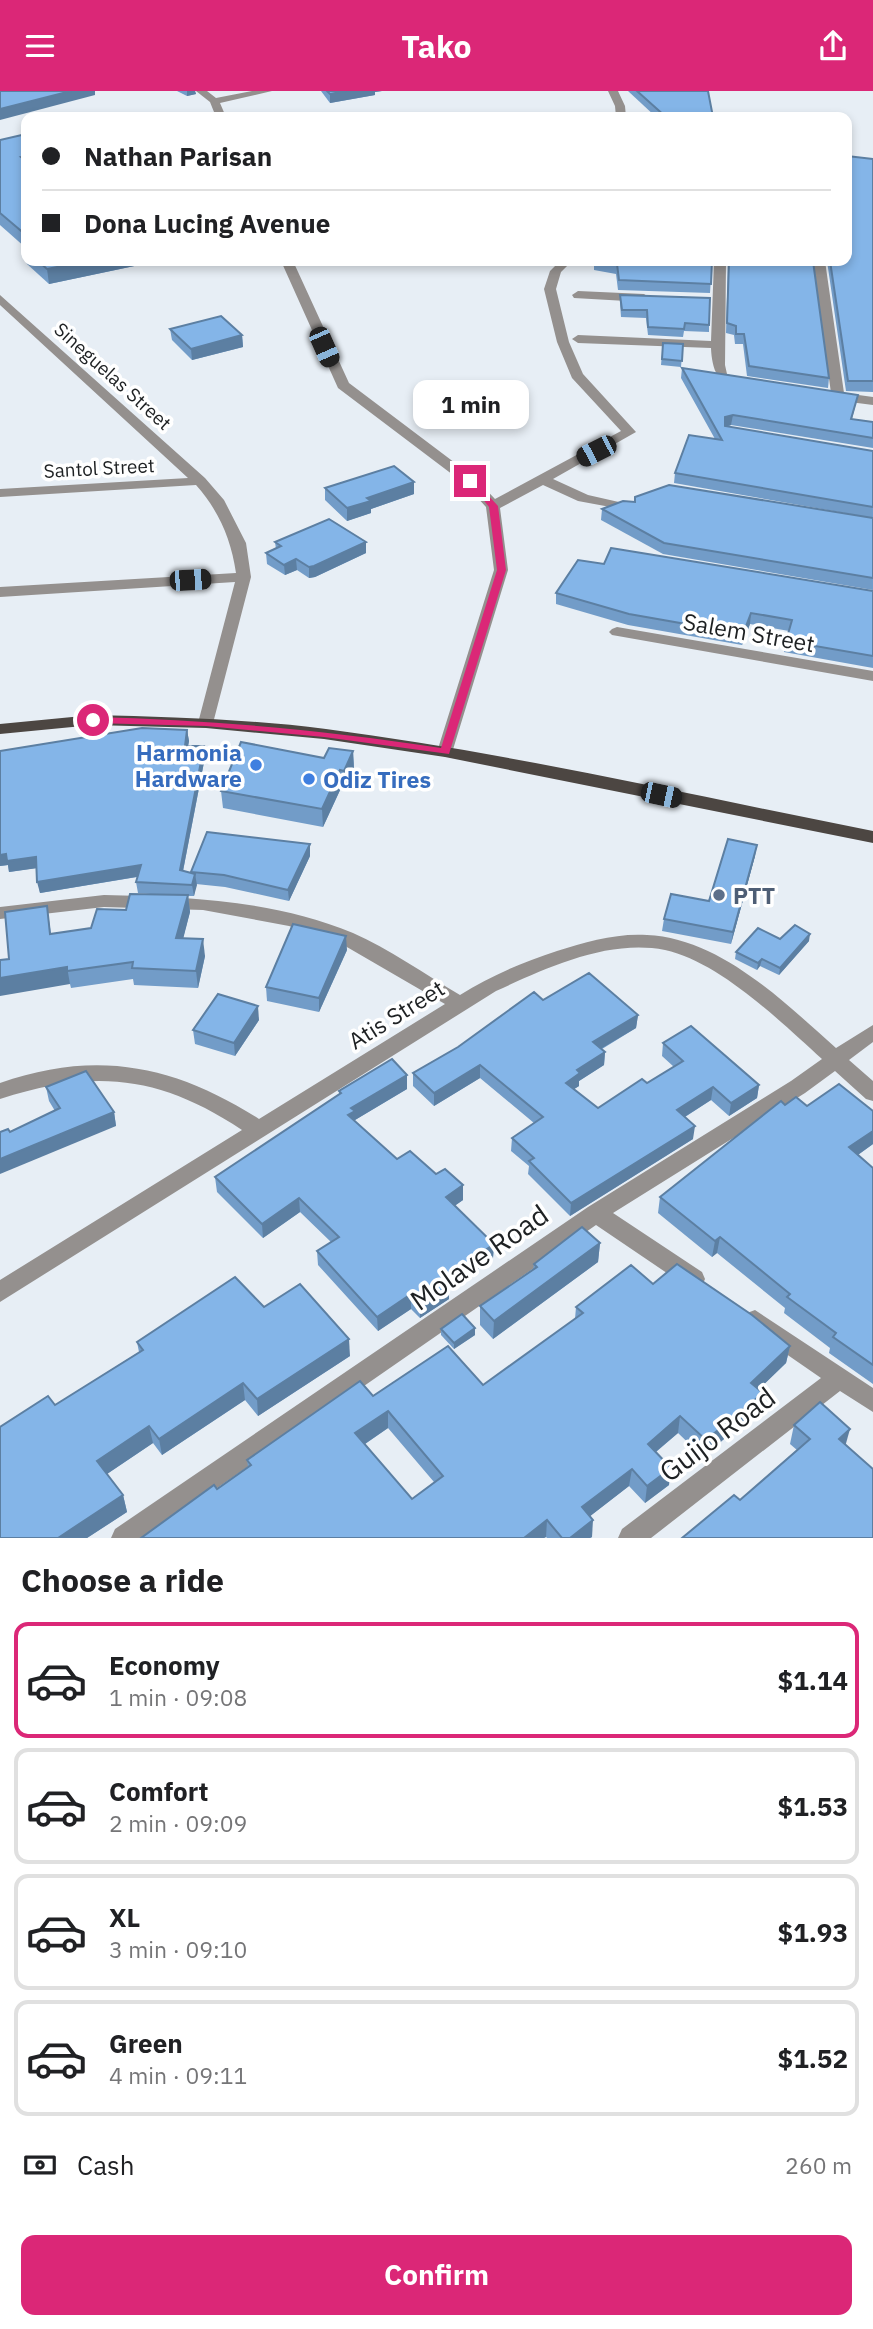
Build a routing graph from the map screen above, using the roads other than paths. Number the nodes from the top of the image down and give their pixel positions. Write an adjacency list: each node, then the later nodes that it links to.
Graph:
1 (201, 91): 4 (street)
2 (267, 91): 4 (street)
3 (613, 91): 6 (street)
4 (214, 101): 5 (street)
5 (219, 112)
6 (621, 112)
7 (289, 266): 21 (street)
8 (561, 266): 18 (street)
9 (719, 266): 15 (street)
10 (819, 266): 17 (street)
11 (578, 295): 12 (street)
12 (655, 298)
13 (0, 299): 19 (street, Sineguelas Street)
14 (578, 339): 15 (street)
15 (717, 345): 16 (street)
16 (751, 385)
17 (873, 401)
18 (542, 479): 21 (street); 22 (street)
19 (200, 481): 20 (street, Santol Street); 23 (street, Sineguelas Street)
20 (0, 493)
21 (493, 506): 29 (street)
22 (627, 508)
23 (244, 577): 24 (street); 27 (street)
24 (0, 592)
25 (617, 632): 26 (street, Salem Street)
26 (873, 676)
27 (206, 723): 28 (main road); 29 (main road)
28 (0, 730)
29 (445, 752): 30 (main road)
30 (873, 838)
31 (0, 913): 32 (street)
32 (460, 1004): 34 (street, Atis Street); 37 (street, Atis Street)
33 (873, 1032): 34 (street, Molave Road)
34 (834, 1058): 36 (street, Atis Street); 38 (street, Molave Road)
35 (0, 1091): 37 (street)
36 (873, 1093)
37 (259, 1130): 39 (street, Atis Street)
38 (596, 1213): 40 (street); 44 (street, Molave Road)
39 (0, 1291)
40 (718, 1295)
41 (740, 1310): 42 (street)
42 (840, 1377): 43 (street); 45 (street, Guijo Road)
43 (873, 1401)
44 (124, 1538)
45 (631, 1538)

